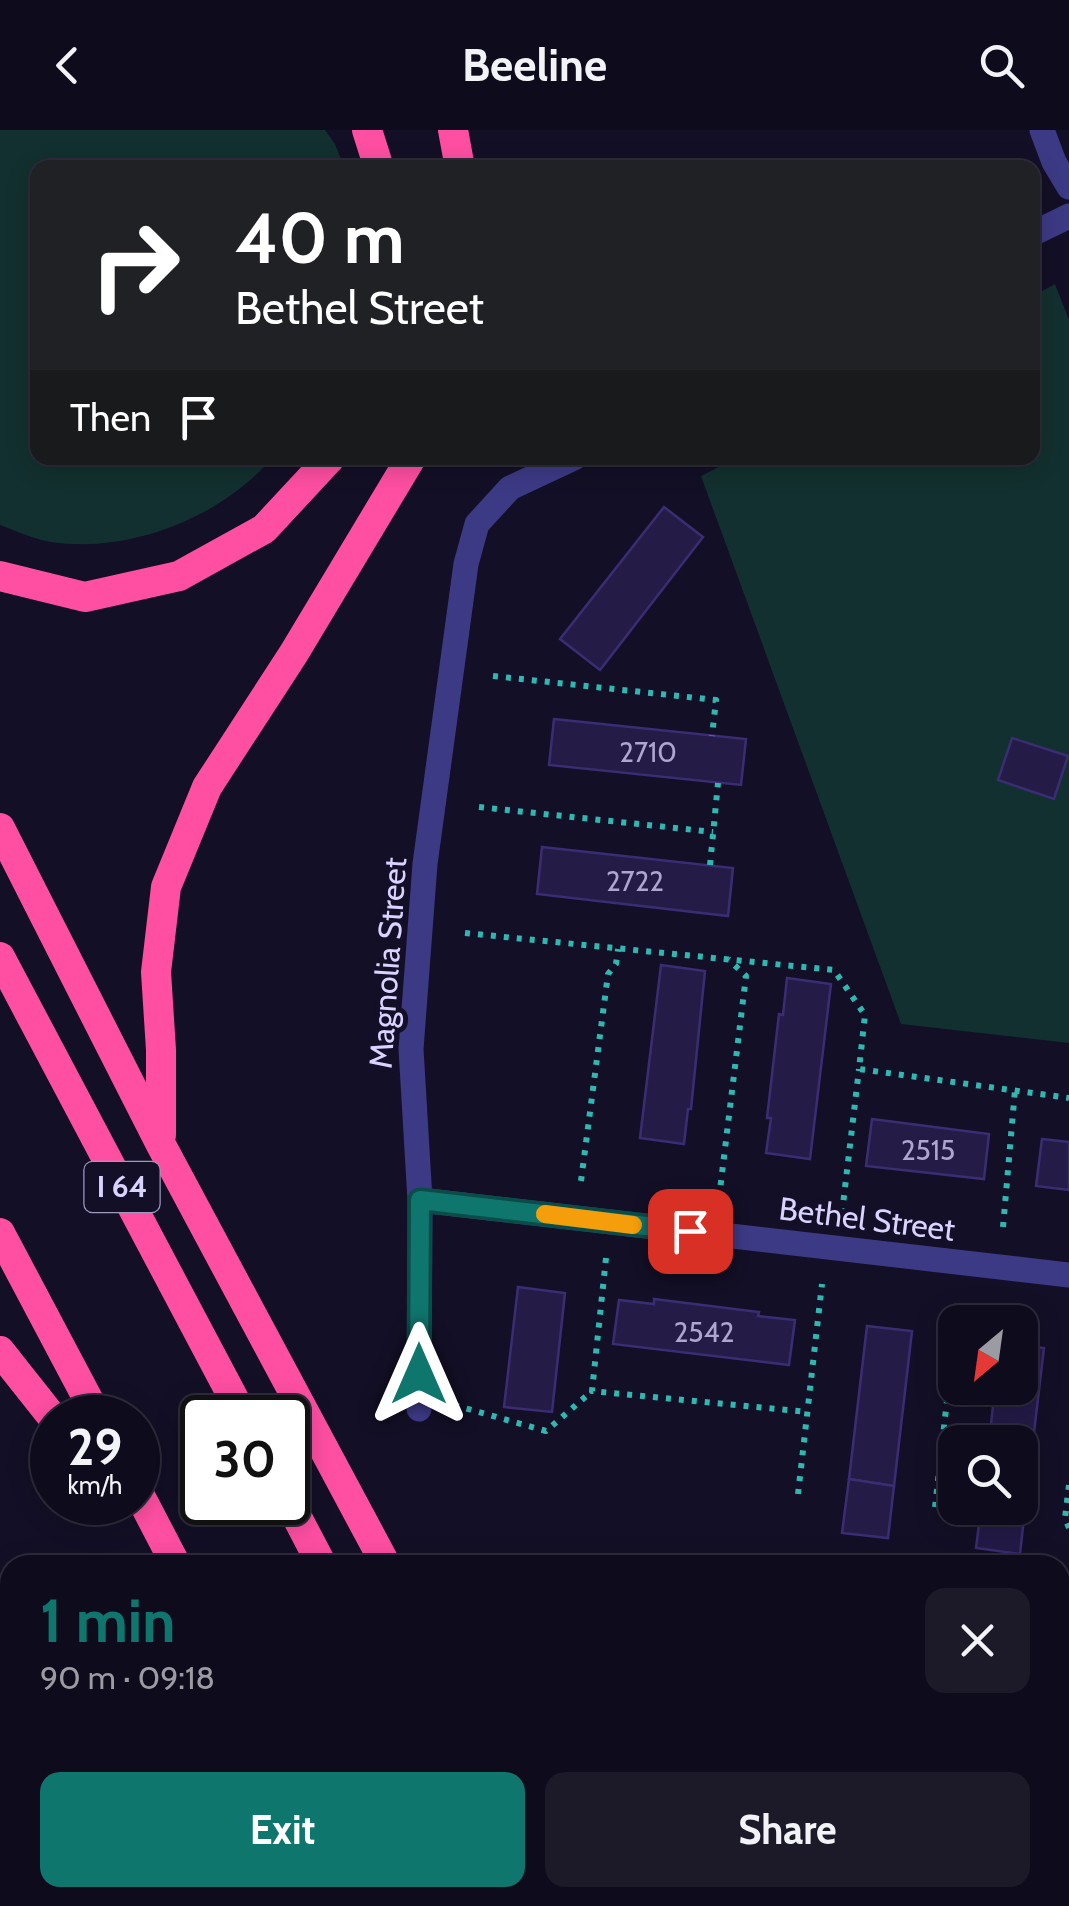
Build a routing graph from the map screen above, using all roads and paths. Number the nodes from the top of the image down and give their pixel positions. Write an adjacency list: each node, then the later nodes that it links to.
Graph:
1 (366, 130): 4 (highway)
2 (453, 130): 5 (highway)
3 (1042, 130): 6 (street)
4 (376, 160)
5 (459, 160)
6 (1069, 186)
7 (1069, 216): 8 (street)
8 (1040, 230)
9 (324, 465): 12 (highway)
10 (408, 465): 27 (highway)
11 (559, 465): 30 (street, Magnolia Street)
12 (0, 576)
13 (493, 676): 14 (path)
14 (712, 736)
15 (718, 783): 18 (path)
16 (479, 806): 18 (path)
17 (0, 828): 27 (highway)
18 (713, 832): 19 (path)
19 (710, 865)
20 (465, 933): 21 (path)
21 (618, 949): 23 (path); 28 (path)
22 (0, 957): 43 (highway, I 64)
23 (727, 958): 24 (path); 29 (path)
24 (859, 1069): 25 (path); 31 (path)
25 (1016, 1090): 26 (path); 32 (path)
26 (1069, 1098)
27 (160, 1143): 58 (highway)
28 (581, 1180)
29 (719, 1198)
30 (420, 1200): 35 (street, Bethel Street); 46 (street, Magnolia Street)
31 (842, 1213)
32 (1003, 1227)
33 (0, 1233): 42 (highway)
34 (606, 1258): 40 (path)
35 (1069, 1275)
36 (822, 1284): 47 (path)
37 (958, 1301): 38 (path)
38 (958, 1305)
39 (0, 1351): 41 (highway)
40 (592, 1391): 44 (path); 47 (path)
41 (34, 1395)
42 (86, 1395)
43 (232, 1395)
44 (454, 1405)
45 (946, 1405): 50 (path)
46 (419, 1409)
47 (807, 1412): 49 (path)
48 (1069, 1485): 54 (path)
49 (798, 1494)
50 (935, 1507)
51 (136, 1525): 55 (highway)
52 (155, 1525): 56 (highway)
53 (301, 1525): 57 (highway)
54 (1069, 1528)
55 (158, 1555)
56 (171, 1555)
57 (317, 1555)
58 (381, 1555)

